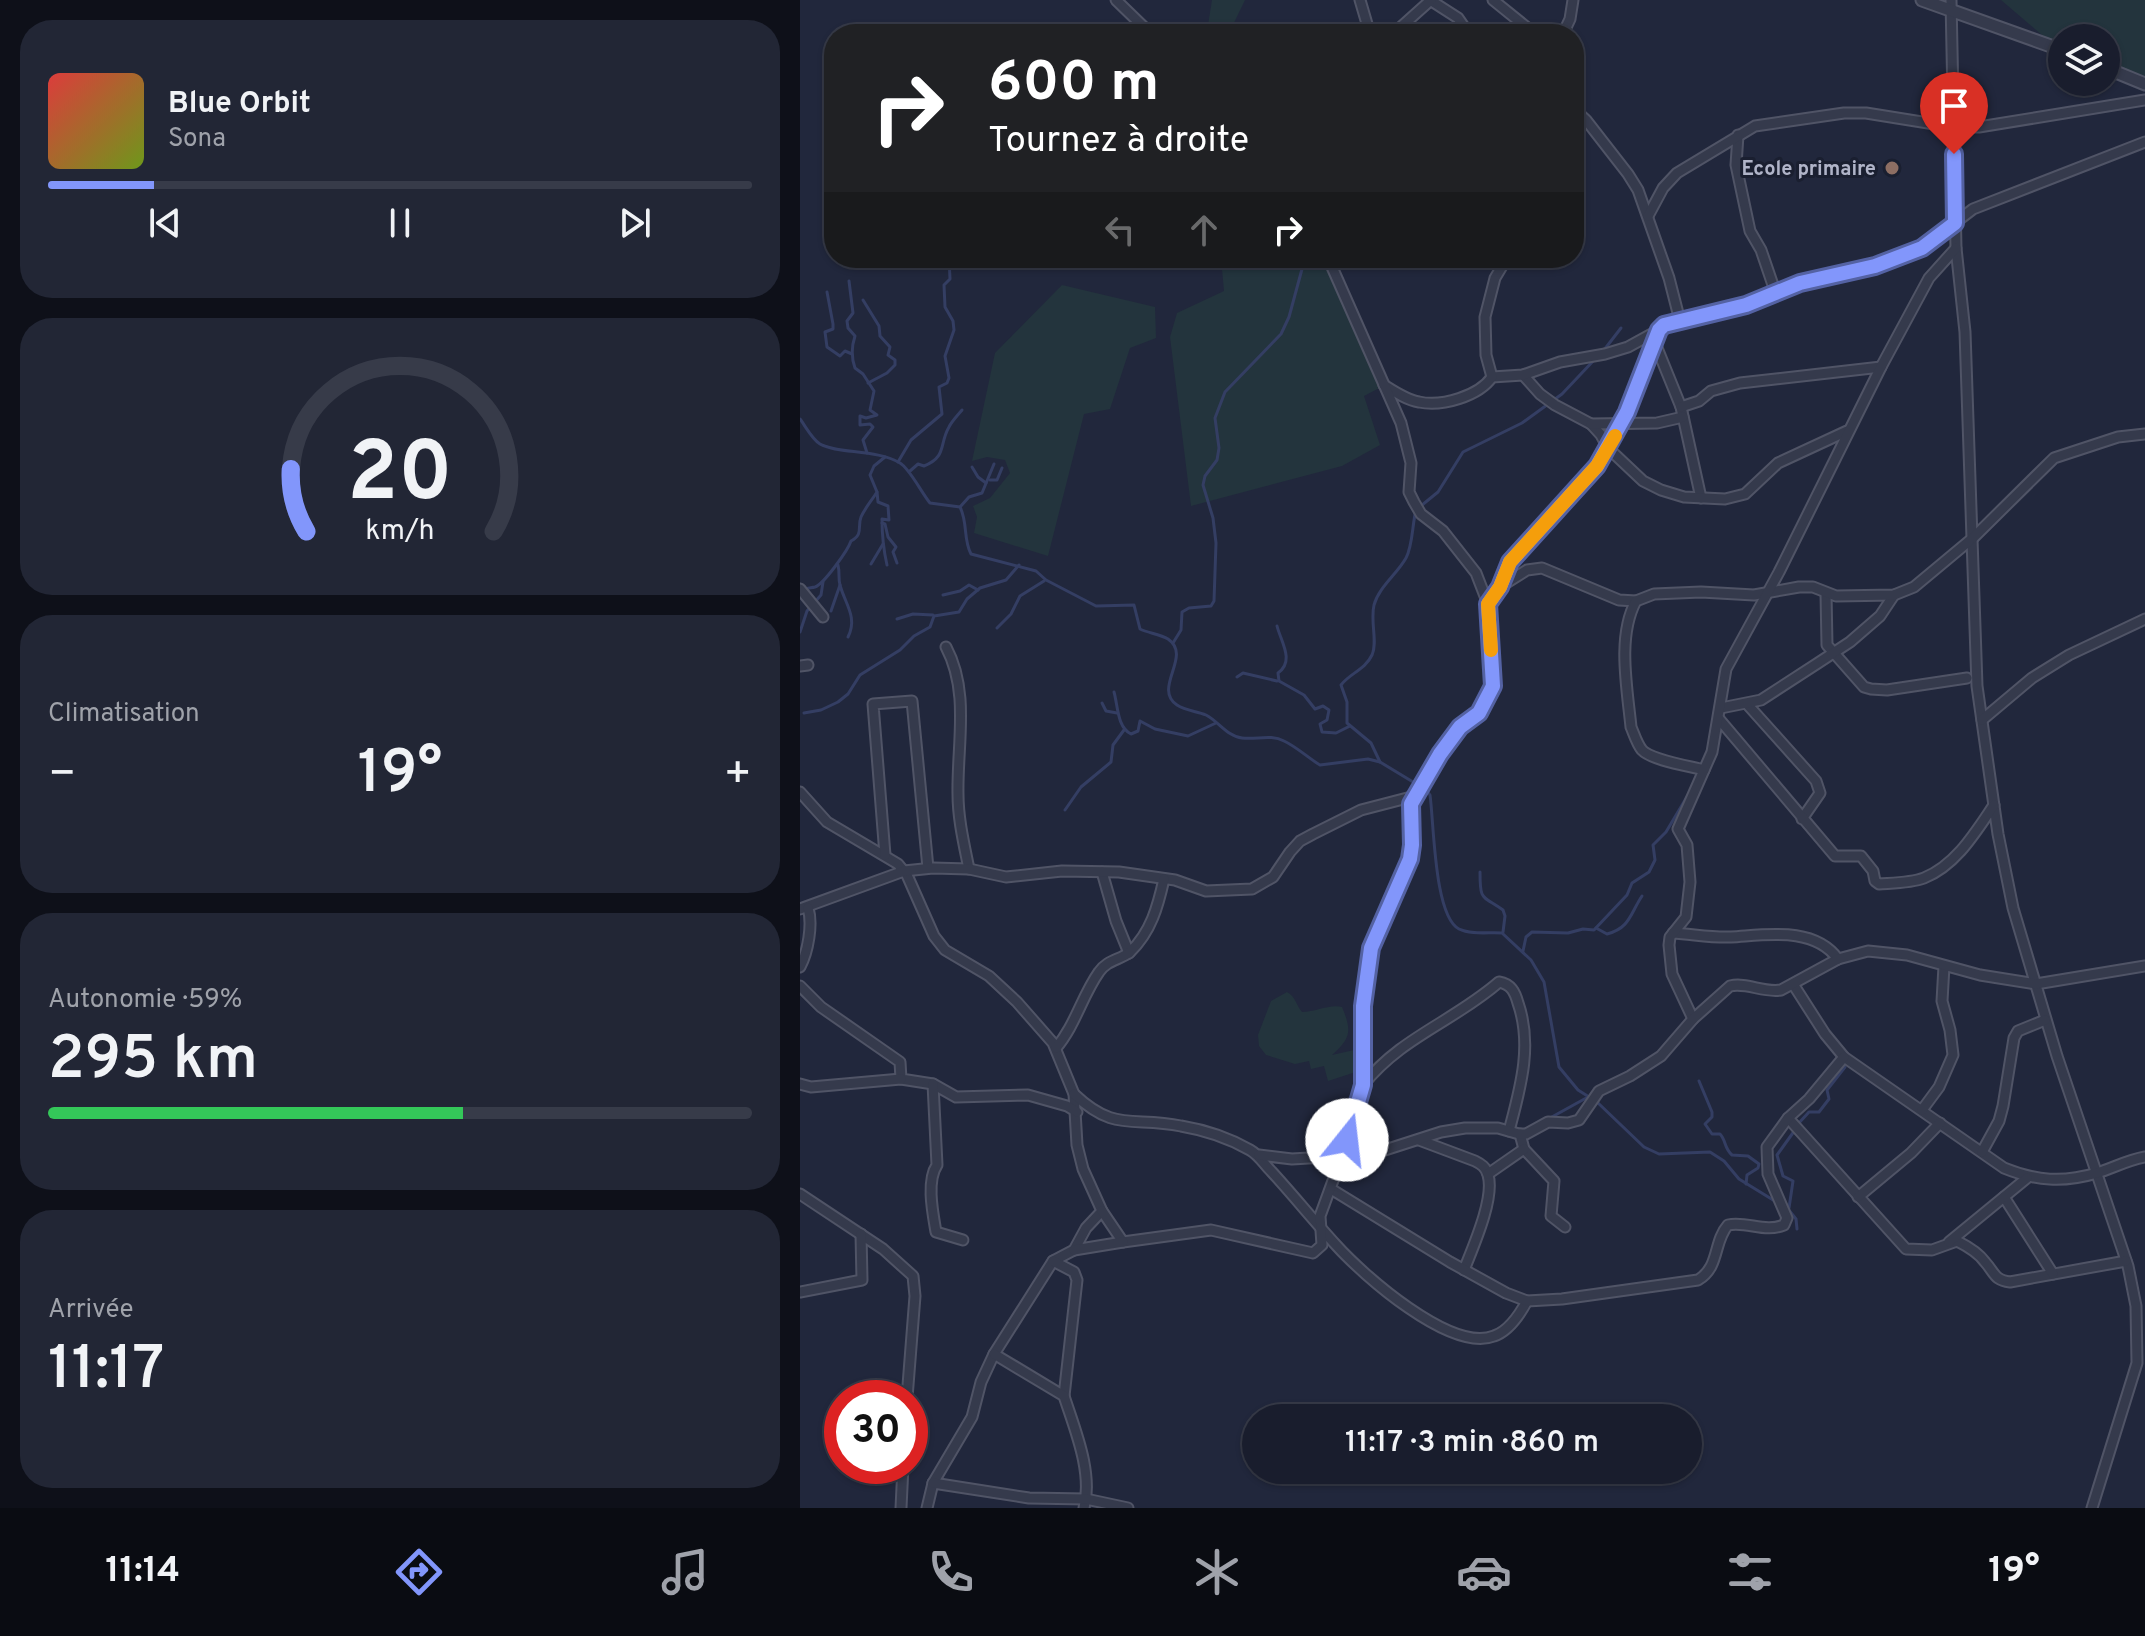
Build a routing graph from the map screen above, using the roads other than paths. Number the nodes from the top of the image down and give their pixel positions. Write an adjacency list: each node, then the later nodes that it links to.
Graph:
1 (1116, 0): 8 (street)
2 (1360, 0): 9 (street)
3 (1431, 0): 10 (street); 11 (street)
4 (1493, 0): 12 (street)
5 (1573, 0): 13 (street)
6 (1922, 0): 7 (street)
7 (1950, 5): 14 (street); 19 (street)
8 (1141, 24)
9 (1367, 24)
10 (1404, 24)
11 (1462, 24)
12 (1523, 24)
13 (1568, 24)
14 (2048, 44)
15 (2120, 74): 16 (street)
16 (2145, 84)
17 (2145, 100): 19 (street)
18 (1584, 118): 22 (street)
19 (1953, 127): 20 (street); 23 (street)
20 (1738, 135): 22 (street); 27 (street)
21 (2145, 142): 23 (street)
22 (1648, 216): 28 (street)
23 (1955, 223): 24 (street); 27 (street)
24 (1956, 248): 31 (street); 42 (street)
25 (1332, 268): 34 (street)
26 (1501, 268): 33 (street)
27 (1776, 294): 28 (street)
28 (1680, 321): 29 (street)
29 (1659, 330): 30 (street); 32 (street)
30 (1655, 343): 35 (street); 37 (street)
31 (1881, 367): 35 (street); 38 (street)
32 (1523, 375): 33 (street); 36 (street)
33 (1492, 377): 34 (street)
34 (1384, 385): 49 (street)
35 (1682, 412): 37 (street); 41 (street)
36 (1591, 424): 37 (street); 40 (street)
37 (1621, 424): 40 (street)
38 (1847, 431): 41 (street); 46 (street)
39 (2145, 434): 42 (street)
40 (1608, 448): 41 (street); 43 (street)
41 (1701, 498)
42 (1974, 537): 47 (street); 57 (street)
43 (1500, 587): 48 (street); 49 (street)
44 (800, 589): 50 (street)
45 (1826, 593): 46 (street); 47 (street); 53 (street)
46 (1767, 594): 48 (street); 56 (street)
47 (1894, 595): 53 (street)
48 (1636, 601): 58 (street)
49 (1488, 604): 59 (street)
50 (823, 617)
51 (2145, 619): 57 (street)
52 (946, 647): 65 (street)
53 (1834, 653): 54 (street); 55 (street)
54 (1967, 678)
55 (1747, 704): 56 (street); 62 (street)
56 (1720, 713): 58 (street); 62 (street)
57 (1982, 720): 61 (street)
58 (1704, 770): 70 (street)
59 (1415, 796): 68 (street); 86 (street)
60 (802, 798): 63 (street)
61 (1994, 805): 62 (street); 77 (street)
62 (1802, 819)
63 (885, 855): 64 (street); 66 (street)
64 (928, 868): 65 (street); 66 (street)
65 (969, 869): 67 (street)
66 (904, 871): 69 (street); 81 (street)
67 (1102, 872): 68 (street); 71 (street)
68 (1164, 879): 71 (street)
69 (804, 908): 75 (street)
70 (1673, 933): 72 (street); 79 (street)
71 (1129, 953): 81 (street)
72 (1838, 959): 73 (street); 76 (street)
73 (1944, 966): 77 (street); 88 (street)
74 (2145, 966): 77 (street)
75 (800, 967)
76 (1793, 984): 79 (street); 82 (street)
77 (2036, 984): 80 (street)
78 (800, 986): 83 (street)
79 (1693, 1019): 93 (street)
80 (2045, 1020): 96 (street); 100 (street)
81 (1056, 1048): 87 (street)
82 (1844, 1057): 88 (street); 90 (street)
83 (901, 1079): 84 (street); 85 (street)
84 (800, 1084)
85 (933, 1084): 89 (street); 111 (street)
86 (1363, 1085): 92 (street); 98 (street)
87 (1074, 1094): 89 (street); 97 (street)
88 (1922, 1110): 91 (street)
89 (1077, 1112): 107 (street)
90 (1788, 1118): 105 (street); 120 (street)
91 (1940, 1123): 96 (street); 105 (street)
92 (1509, 1131): 93 (street); 94 (street)
93 (1520, 1134): 95 (street)
94 (1419, 1140): 98 (street); 101 (street)
95 (1524, 1149): 101 (street); 109 (street)
96 (1982, 1152): 102 (street)
97 (1259, 1155): 98 (street); 108 (street)
98 (1342, 1156): 103 (street)
99 (2145, 1157): 100 (street)
100 (2097, 1173): 102 (street); 116 (street)
101 (1488, 1174): 117 (street)
102 (2027, 1178): 106 (street)
103 (1331, 1189): 108 (street); 117 (street)
104 (800, 1194): 110 (street)
105 (1858, 1197): 113 (street)
106 (2004, 1197): 113 (street); 118 (street)
107 (1102, 1211): 112 (street); 114 (street)
108 (1319, 1226): 112 (street); 120 (street)
109 (1565, 1227)
110 (861, 1234): 119 (street); 124 (street)
111 (963, 1240)
112 (1123, 1242): 114 (street)
113 (1947, 1244): 118 (street)
114 (1074, 1250): 115 (street)
115 (1053, 1261): 121 (street); 125 (street)
116 (2126, 1261): 118 (street); 122 (street)
117 (1464, 1270): 120 (street)
118 (2053, 1274)
119 (800, 1292)
120 (1527, 1301)
121 (994, 1354): 125 (street); 126 (street)
122 (2137, 1363): 123 (street); 132 (street)
123 (2145, 1374)
124 (908, 1380)
125 (1064, 1396): 128 (street)
126 (933, 1483): 128 (street); 130 (street)
127 (902, 1484): 129 (street)
128 (1085, 1504): 131 (street)
129 (901, 1508)
130 (927, 1508)
131 (1128, 1508)
132 (2092, 1508)

